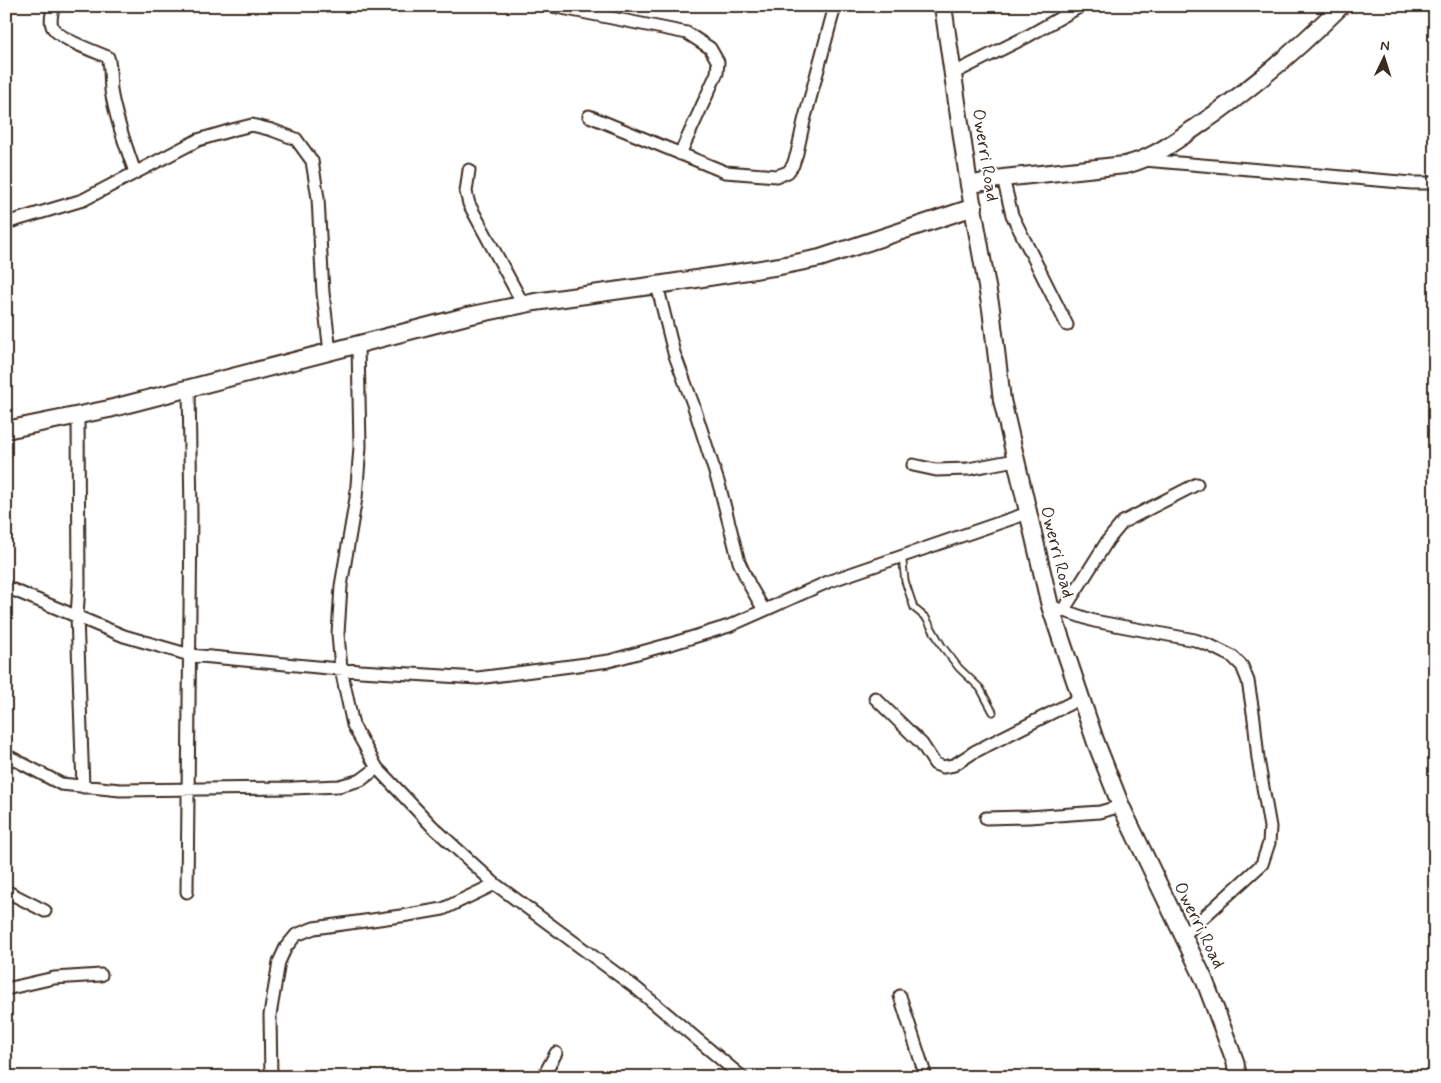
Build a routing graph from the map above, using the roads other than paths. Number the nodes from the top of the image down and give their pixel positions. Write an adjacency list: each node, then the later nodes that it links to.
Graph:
1 (54, 6): 12 (street)
2 (552, 6): 9 (street)
3 (835, 6): 9 (street)
4 (943, 6): 7 (main road, Owerri Road)
5 (1081, 6): 7 (street)
6 (1341, 6): 10 (main road)
7 (954, 73): 15 (main road, Owerri Road)
8 (590, 116): 9 (street)
9 (680, 154)
10 (1144, 160): 13 (main road); 14 (street)
11 (469, 170): 19 (street)
12 (135, 172): 17 (street); 22 (street)
13 (1003, 178): 15 (main road); 20 (street)
14 (1435, 183)
15 (969, 185): 16 (main road, Owerri Road)
16 (974, 207): 18 (main road); 26 (main road, Owerri Road)
17 (6, 223)
18 (658, 285): 19 (main road); 33 (street)
19 (523, 304): 21 (main road)
20 (1067, 325)
21 (358, 345): 22 (main road); 36 (street)
22 (330, 352): 23 (main road)
23 (189, 388): 24 (main road); 35 (street)
24 (78, 416): 25 (main road); 34 (street)
25 (6, 430)
26 (1015, 460): 27 (street); 29 (main road, Owerri Road)
27 (913, 466)
28 (1197, 484): 32 (street)
29 (1028, 513): 30 (street); 32 (main road, Owerri Road)
30 (902, 555): 33 (street); 39 (lane)
31 (6, 587): 34 (street)
32 (1057, 608): 38 (main road, Owerri Road); 50 (street)
33 (764, 610): 36 (street)
34 (77, 616): 35 (street); 42 (street)
35 (190, 655): 36 (street); 43 (street)
36 (341, 669): 41 (street)
37 (875, 698): 38 (street)
38 (1081, 698): 44 (main road, Owerri Road)
39 (993, 712)
40 (6, 755): 42 (street)
41 (377, 768): 43 (street); 46 (street)
42 (83, 787): 43 (street)
43 (188, 789): 48 (street)
44 (1120, 806): 45 (street); 50 (main road, Owerri Road)
45 (986, 818)
46 (495, 884): 55 (street); 57 (street)
47 (6, 891): 49 (street)
48 (187, 892)
49 (45, 911)
50 (1183, 936): 59 (main road, Owerri Road)
51 (101, 975): 52 (street)
52 (6, 989)
53 (900, 996): 58 (street)
54 (556, 1053): 56 (street)
55 (271, 1077)
56 (543, 1077)
57 (742, 1077)
58 (926, 1077)
59 (1238, 1077)

